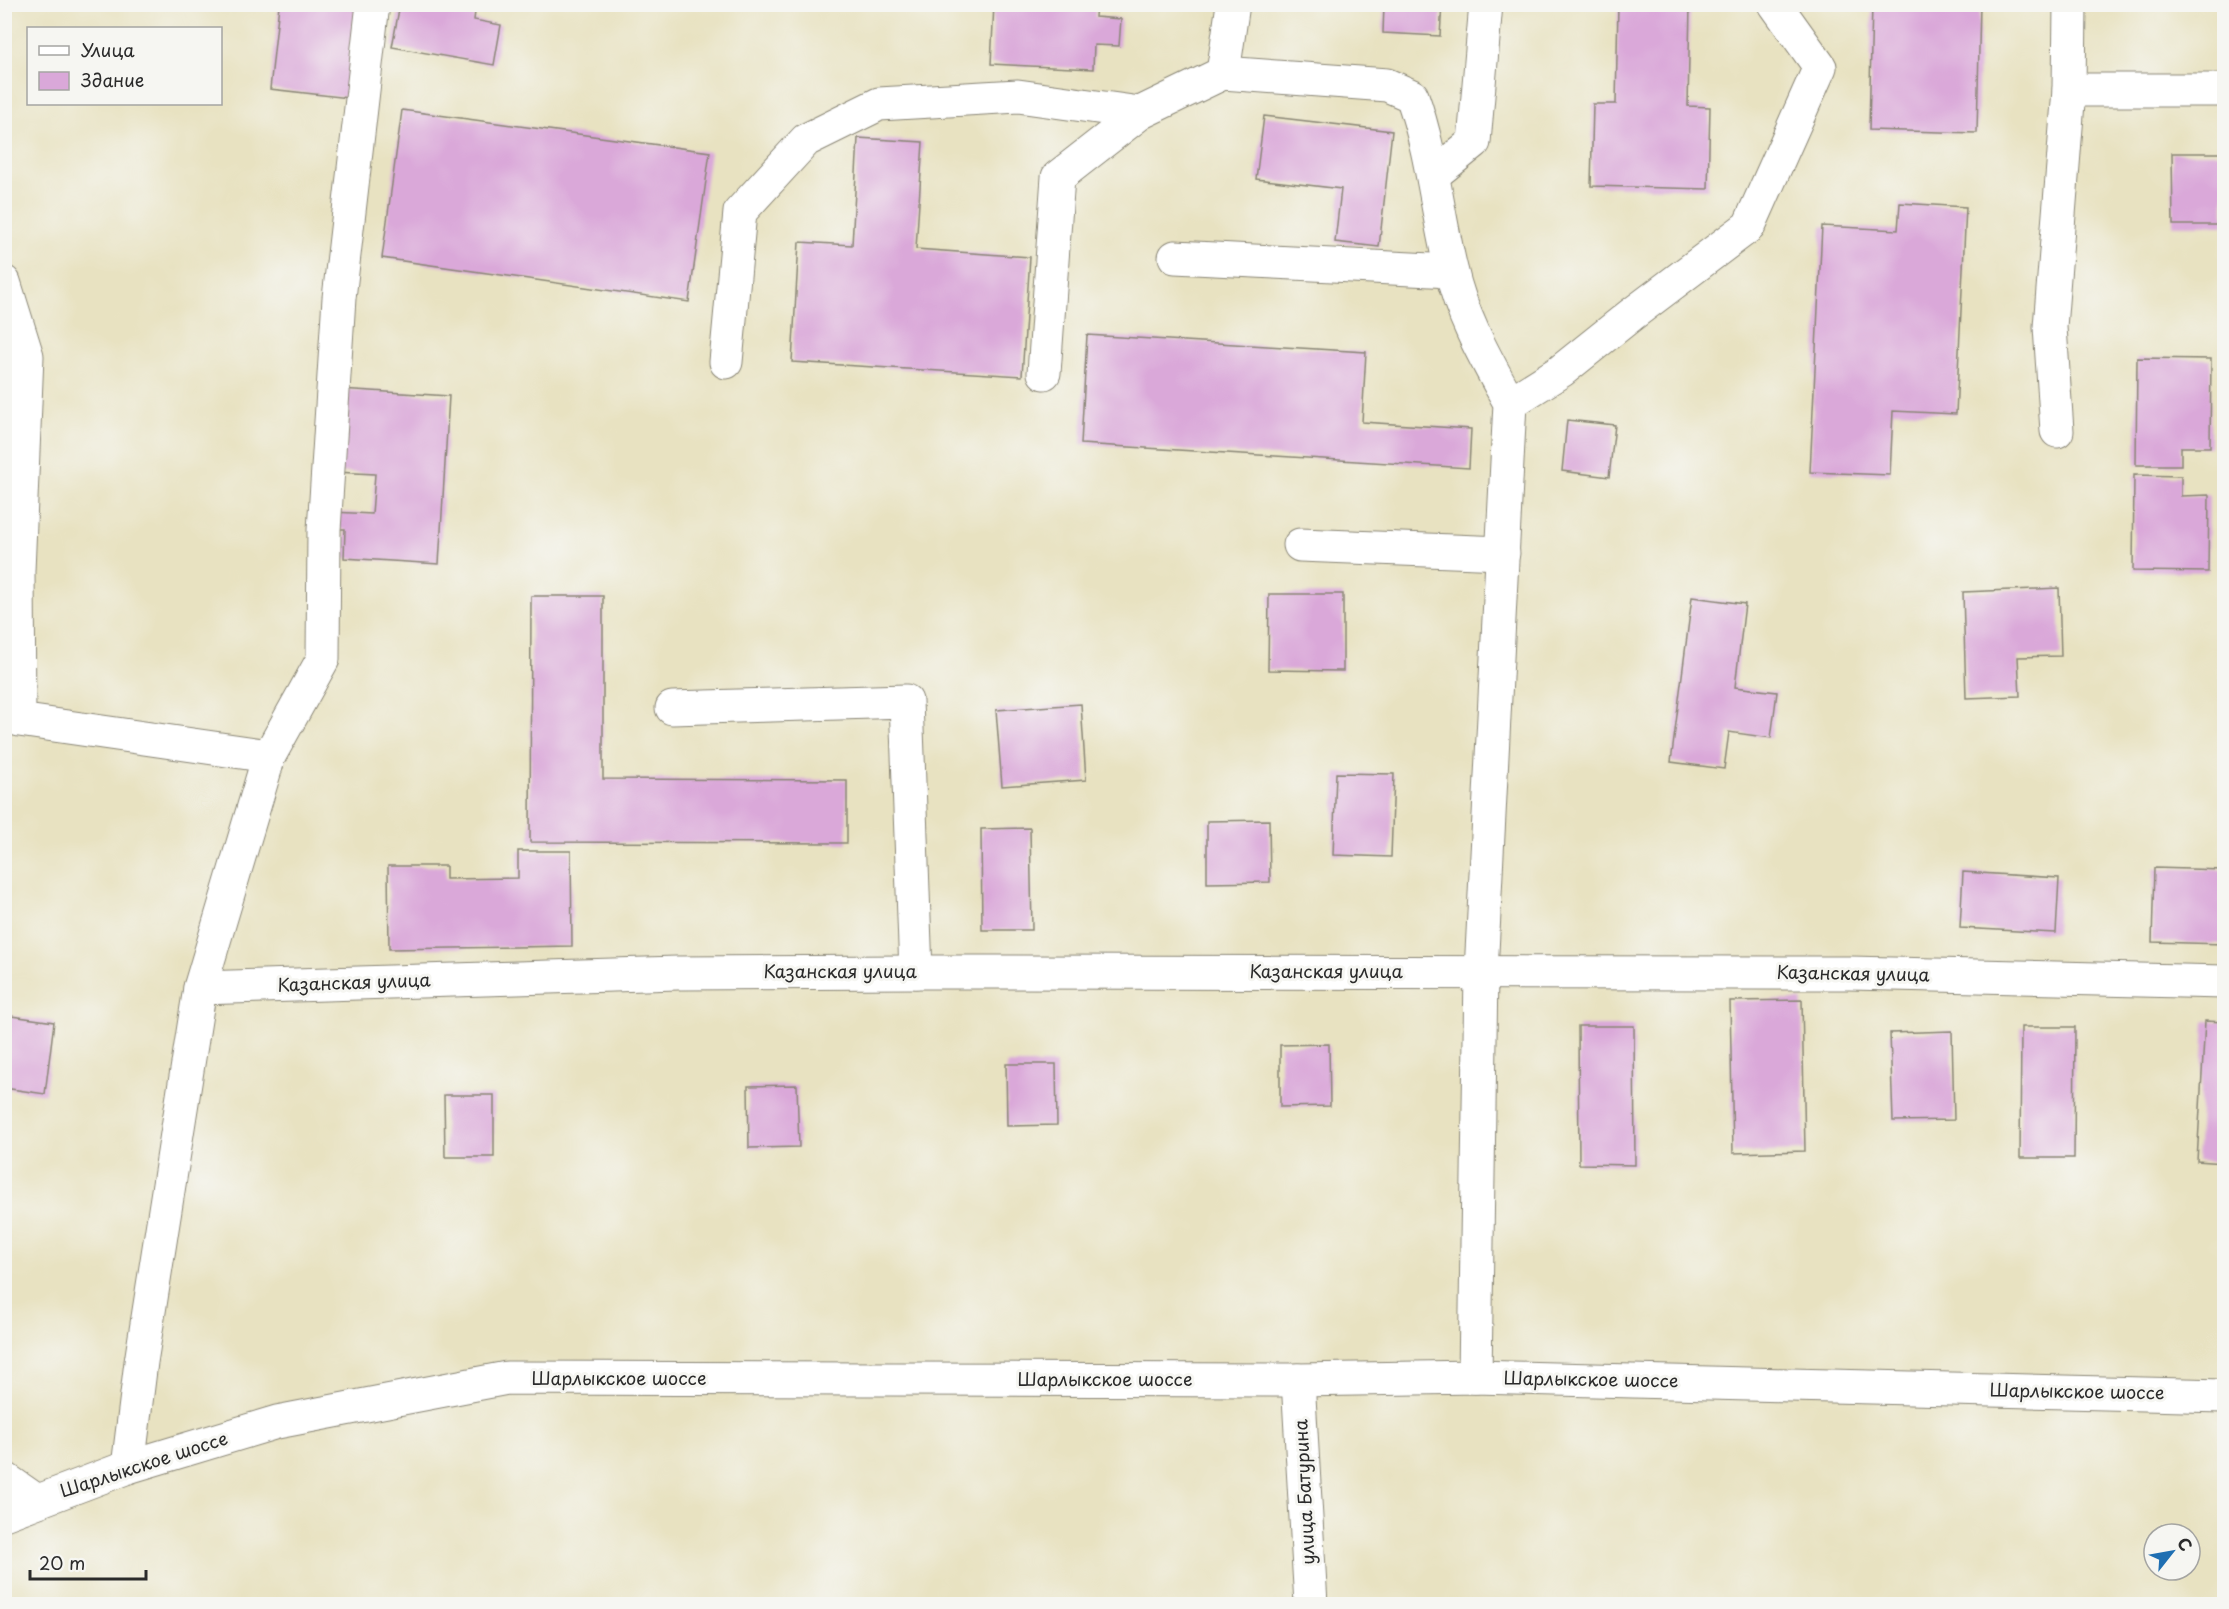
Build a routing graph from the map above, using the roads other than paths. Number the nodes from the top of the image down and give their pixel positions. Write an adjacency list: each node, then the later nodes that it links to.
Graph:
1 (373, 4): 22 (street)
2 (1233, 4): 6 (street)
3 (1486, 4): 10 (street)
4 (1774, 4): 16 (street)
5 (2070, 4): 7 (street)
6 (1223, 73): 9 (street); 10 (street)
7 (2069, 90): 8 (street); 17 (street)
8 (2224, 90)
9 (1140, 113): 14 (street); 15 (street)
10 (1433, 175): 12 (street)
11 (1175, 257): 12 (street)
12 (1451, 271): 16 (street)
13 (4, 282): 20 (street)
14 (726, 362)
15 (1044, 373)
16 (1509, 403): 19 (street)
17 (2057, 431)
18 (1300, 545): 19 (street)
19 (1503, 553): 24 (street)
20 (11, 570): 22 (street)
21 (672, 708): 23 (street)
22 (269, 756): 26 (street)
23 (916, 972): 24 (street, Казанская улица); 26 (street, Казанская улица)
24 (1481, 972): 25 (street, Казанская улица); 27 (street)
25 (2224, 982)
26 (200, 988): 30 (street)
27 (1475, 1377): 28 (street, Шарлыкское шоссе); 29 (street, Шарлыкское шоссе)
28 (1298, 1380): 30 (street, Шарлыкское шоссе); 34 (street, улица Батурина)
29 (2224, 1396)
30 (128, 1467): 32 (street, Шарлыкское шоссе)
31 (4, 1478): 32 (street)
32 (37, 1501): 33 (street, Шарлыкское шоссе)
33 (4, 1514)
34 (1311, 1605)

